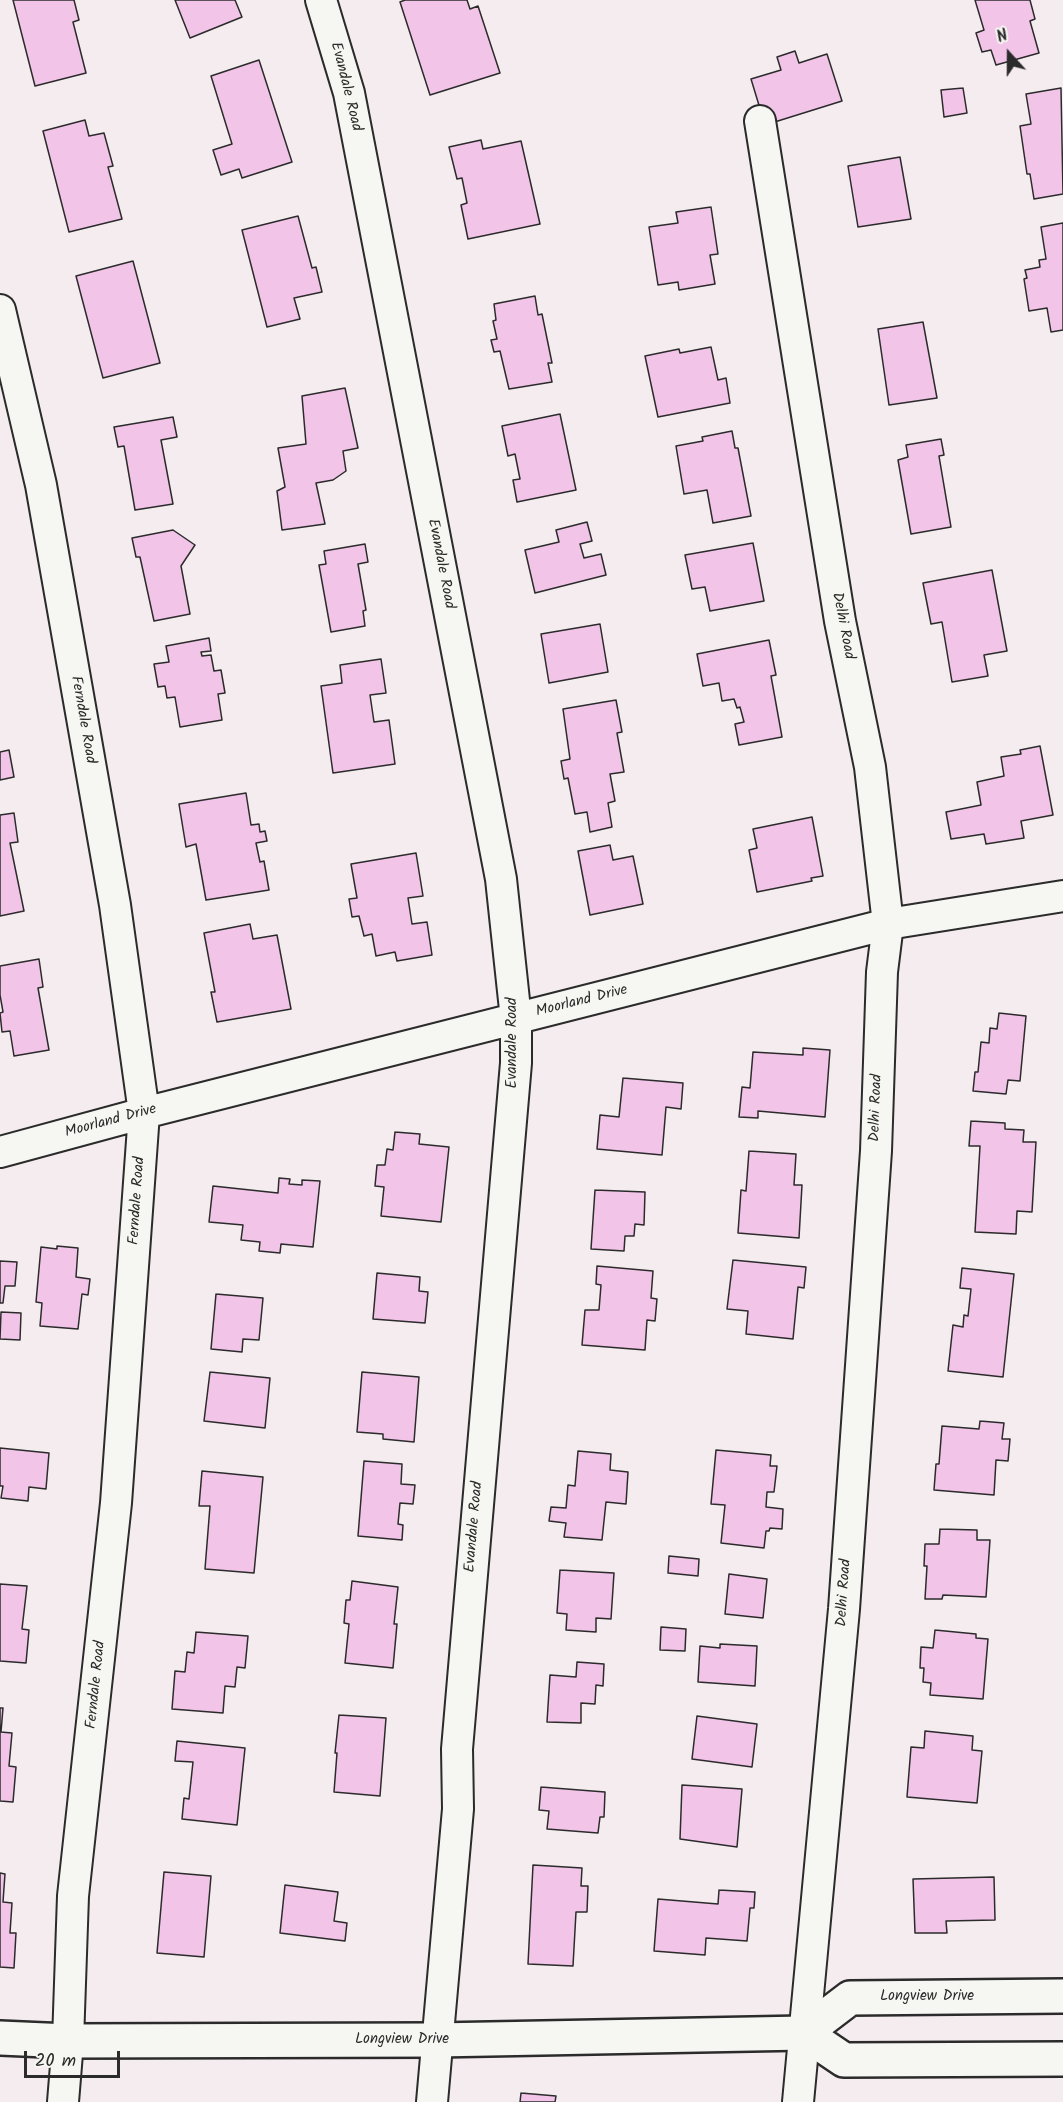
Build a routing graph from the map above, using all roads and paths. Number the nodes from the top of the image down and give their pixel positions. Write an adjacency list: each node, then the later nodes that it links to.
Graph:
1 (321, 0): 6 (street, Evandale Road)
2 (760, 121): 5 (street, Delhi Road)
3 (0, 310): 7 (street, Ferndale Road)
4 (1063, 896): 5 (street, Moorland Drive)
5 (888, 924): 6 (street, Moorland Drive); 10 (street, Delhi Road)
6 (516, 1019): 7 (street, Moorland Drive); 12 (street, Evandale Road)
7 (144, 1113): 8 (street, Moorland Drive); 13 (street, Ferndale Road)
8 (0, 1152)
9 (1063, 1996): 10 (street, Longview Drive)
10 (804, 2033): 12 (street, Longview Drive); 14 (street); 17 (street, Delhi Road)
11 (0, 2038): 13 (street, Longview Drive)
12 (437, 2040): 13 (street, Longview Drive); 16 (street, Evandale Road)
13 (68, 2041): 15 (street, Ferndale Road)
14 (1063, 2059)
15 (63, 2102)
16 (432, 2102)
17 (798, 2102)

